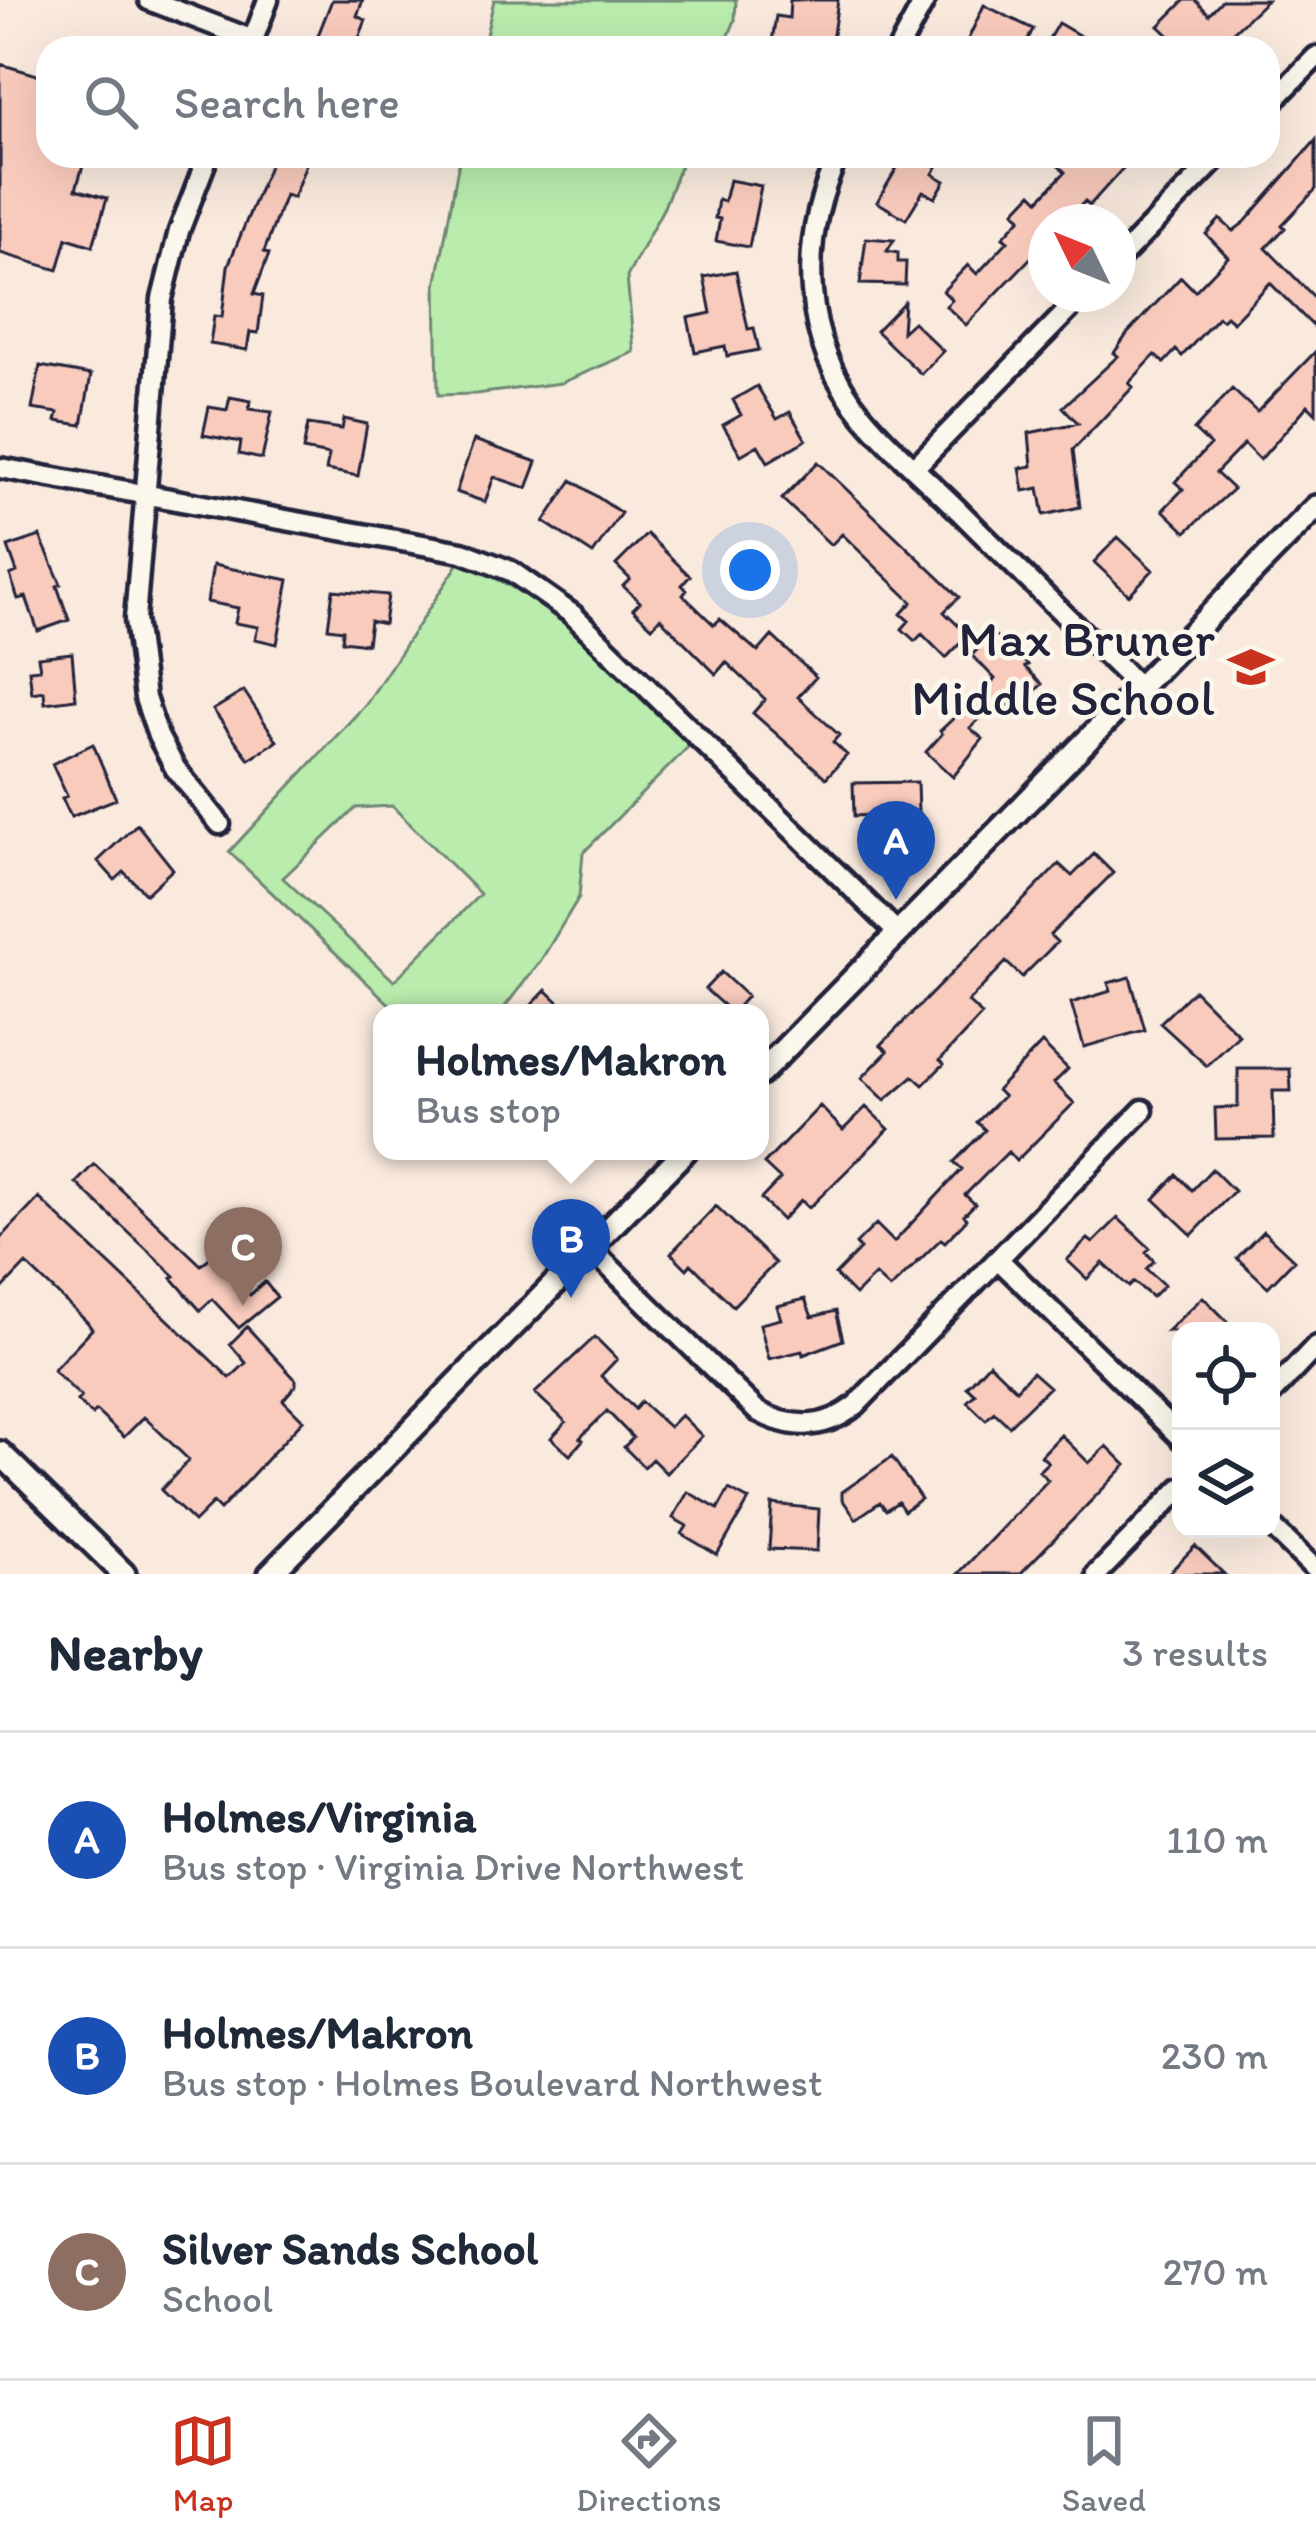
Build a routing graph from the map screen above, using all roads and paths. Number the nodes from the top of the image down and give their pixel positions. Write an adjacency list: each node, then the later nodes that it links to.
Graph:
1 (149, 0): 4 (street)
2 (268, 0): 5 (street)
3 (925, 0): 6 (street)
4 (232, 36)
5 (254, 36)
6 (906, 36)
7 (1316, 57): 8 (street)
8 (1280, 94)
9 (203, 168): 16 (street)
10 (833, 168): 14 (street)
11 (1207, 168): 12 (street)
12 (1136, 241)
13 (1066, 312): 14 (street)
14 (915, 467): 18 (street)
15 (0, 468): 16 (street)
16 (145, 494): 19 (street); 20 (street)
17 (1316, 507): 18 (street)
18 (1139, 687): 20 (street)
19 (220, 824)
20 (898, 933): 21 (street)
21 (769, 1065)
22 (1143, 1110): 25 (street)
23 (676, 1160): 24 (street)
24 (590, 1248): 25 (street); 34 (street)
25 (998, 1259): 28 (street)
26 (1316, 1346): 27 (street)
27 (1280, 1384)
28 (1173, 1430)
29 (0, 1453): 33 (street)
30 (1172, 1497): 35 (street)
31 (1280, 1535): 32 (street)
32 (1316, 1570)
33 (124, 1574)
34 (270, 1574)
35 (1097, 1574)

